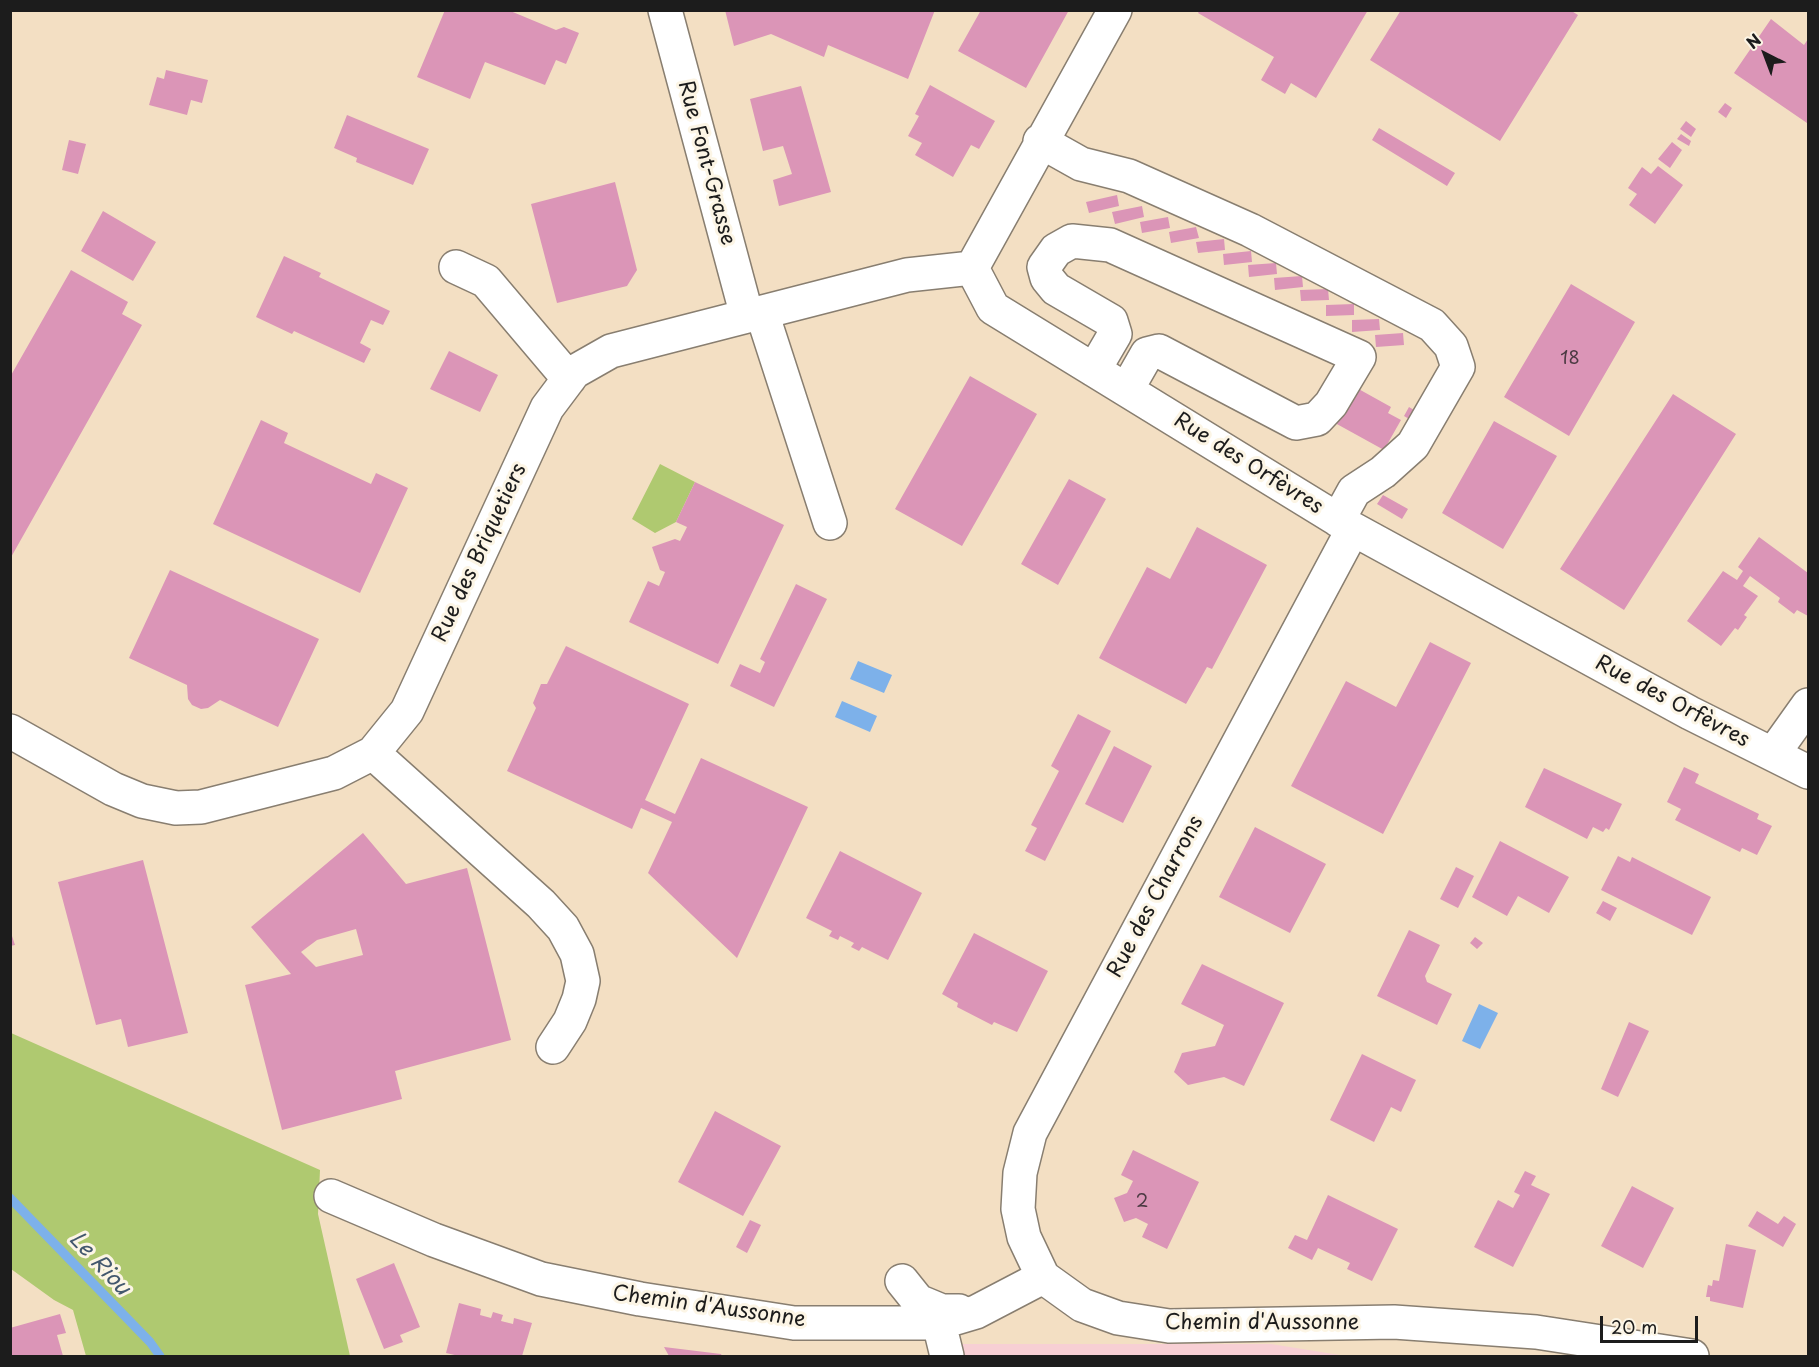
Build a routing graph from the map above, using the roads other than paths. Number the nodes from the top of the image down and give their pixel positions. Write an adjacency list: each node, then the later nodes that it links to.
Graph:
1 (664, 10): 6 (street, Rue Font-Grasse)
2 (1115, 10): 3 (street)
3 (1040, 141): 5 (street); 11 (street, Rue des Charrons)
4 (456, 267): 8 (street)
5 (972, 268): 6 (street, Rue des Briquetiers); 7 (street, Rue des Orfèvres)
6 (755, 315): 8 (street, Rue des Briquetiers); 10 (street, Rue Font-Grasse)
7 (1094, 370): 9 (street, Rue des Orfèvres); 9 (street)
8 (569, 379): 14 (street, Rue des Briquetiers)
9 (1127, 389): 11 (street, Rue des Orfèvres)
10 (830, 523)
11 (1345, 524): 15 (street, Rue des Orfèvres); 19 (street, Rue des Charrons)
12 (1809, 705): 15 (street)
13 (10, 731): 14 (street, Rue des Briquetiers)
14 (372, 753): 17 (street)
15 (1773, 754): 16 (street, Rue des Orfèvres)
16 (1809, 772)
17 (553, 1047)
18 (331, 1196): 22 (street, Chemin d'Aussonne)
19 (1043, 1277): 21 (street, Chemin d'Aussonne); 24 (street, Chemin d'Aussonne)
20 (902, 1281): 21 (street)
21 (976, 1312): 22 (street, Chemin d'Aussonne)
22 (939, 1323): 23 (street)
23 (947, 1356)
24 (1692, 1356)

